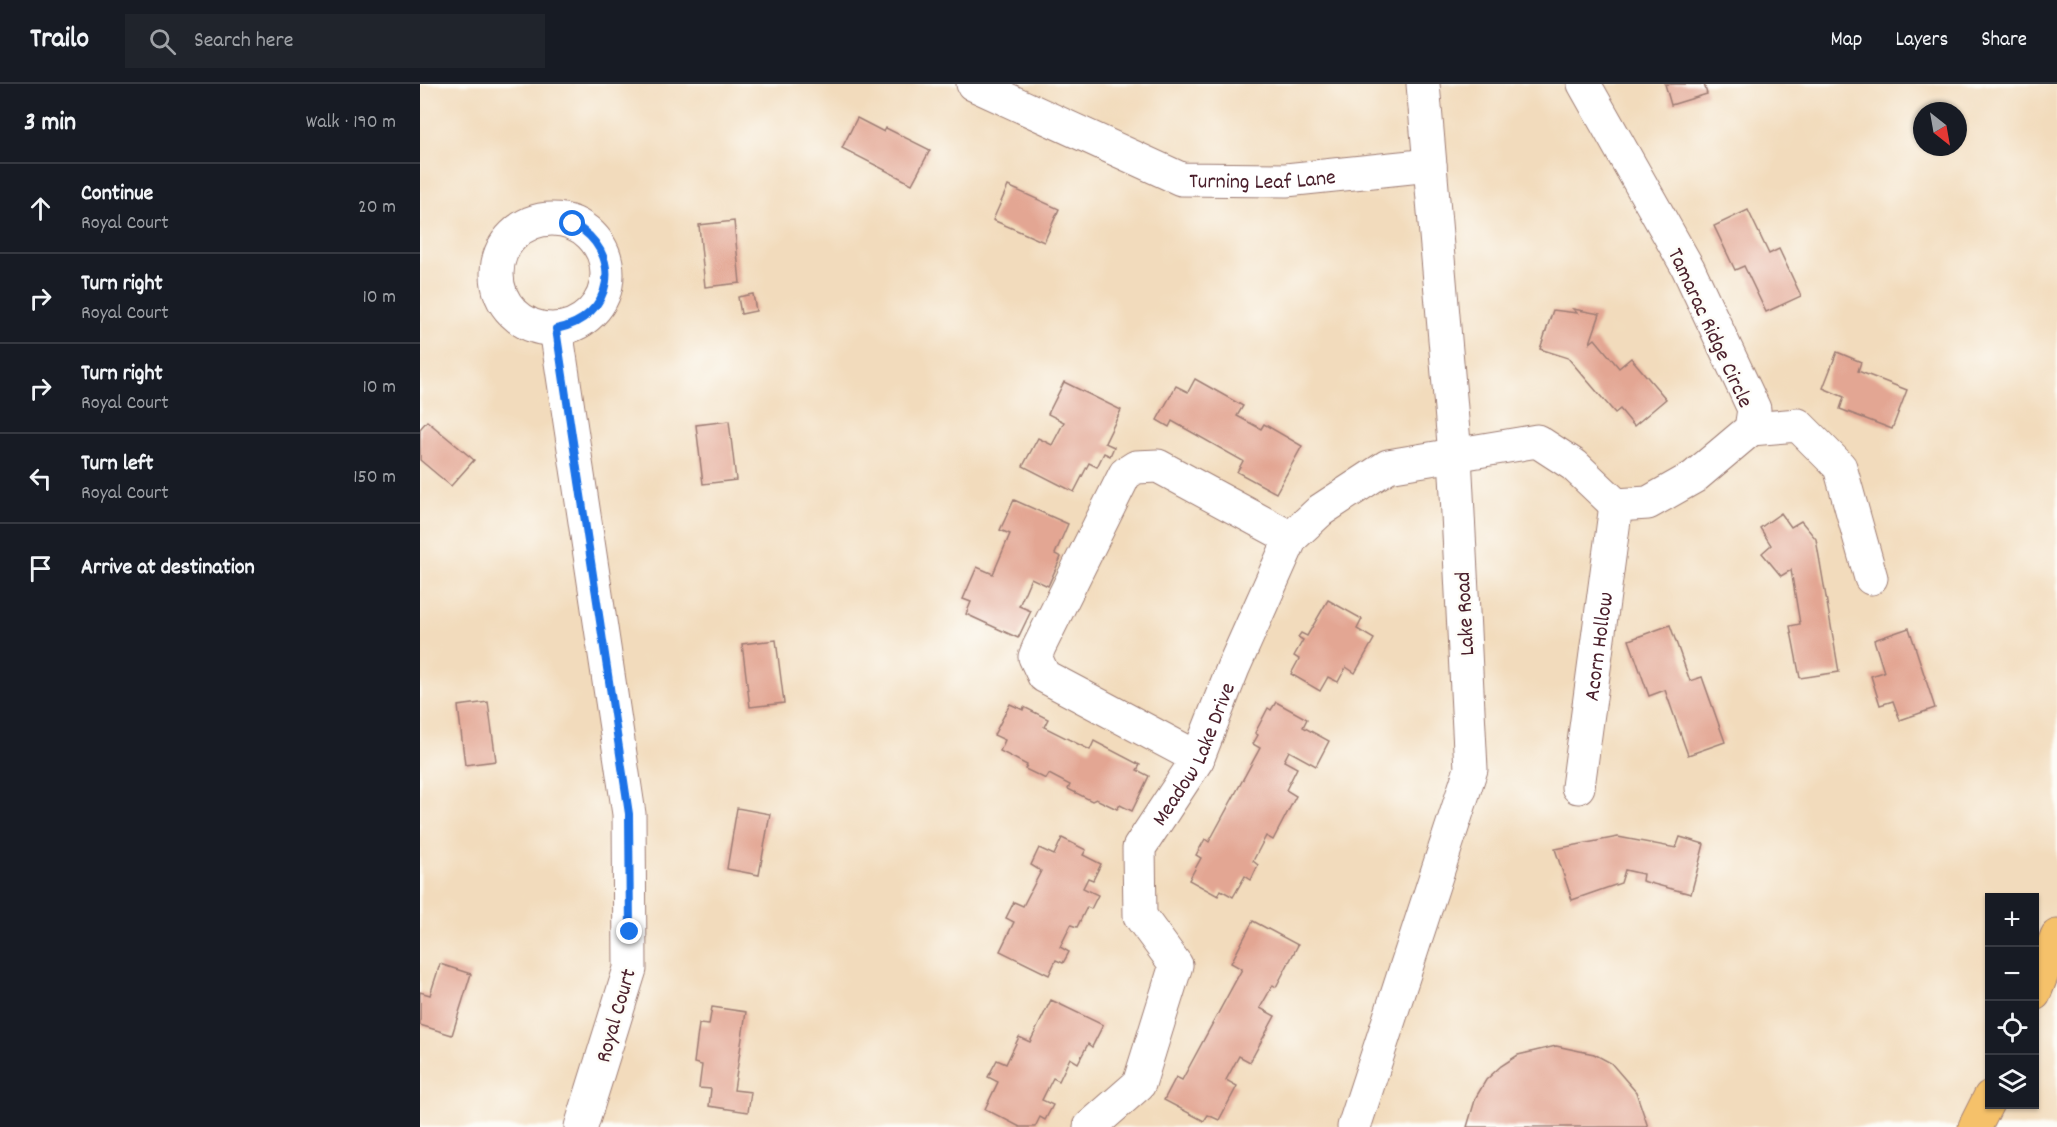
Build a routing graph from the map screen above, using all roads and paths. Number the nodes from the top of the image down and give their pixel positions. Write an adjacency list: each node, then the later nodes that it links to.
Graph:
1 (973, 84): 4 (street, Turning Leaf Lane)
2 (1423, 84): 4 (street, Lake Road)
3 (1584, 84): 6 (street, Tamarac Ridge Circle)
4 (1430, 165): 7 (street, Lake Road)
5 (556, 329): 16 (street, Royal Court)
6 (1751, 429): 8 (street, Tamarac Ridge Circle); 10 (street)
7 (1455, 455): 8 (street); 9 (street, Meadow Lake Drive); 18 (street, Lake Road)
8 (1616, 505): 12 (street, Acorn Hollow)
9 (1291, 538): 11 (street, Meadow Lake Drive); 11 (street)
10 (1871, 578)
11 (1198, 758): 17 (street, Meadow Lake Drive)
12 (1578, 787)
13 (2057, 936): 14 (main road)
14 (2039, 981)
15 (1985, 1106): 19 (main road)
16 (581, 1127)
17 (1090, 1127)
18 (1354, 1127)
19 (1975, 1127)

